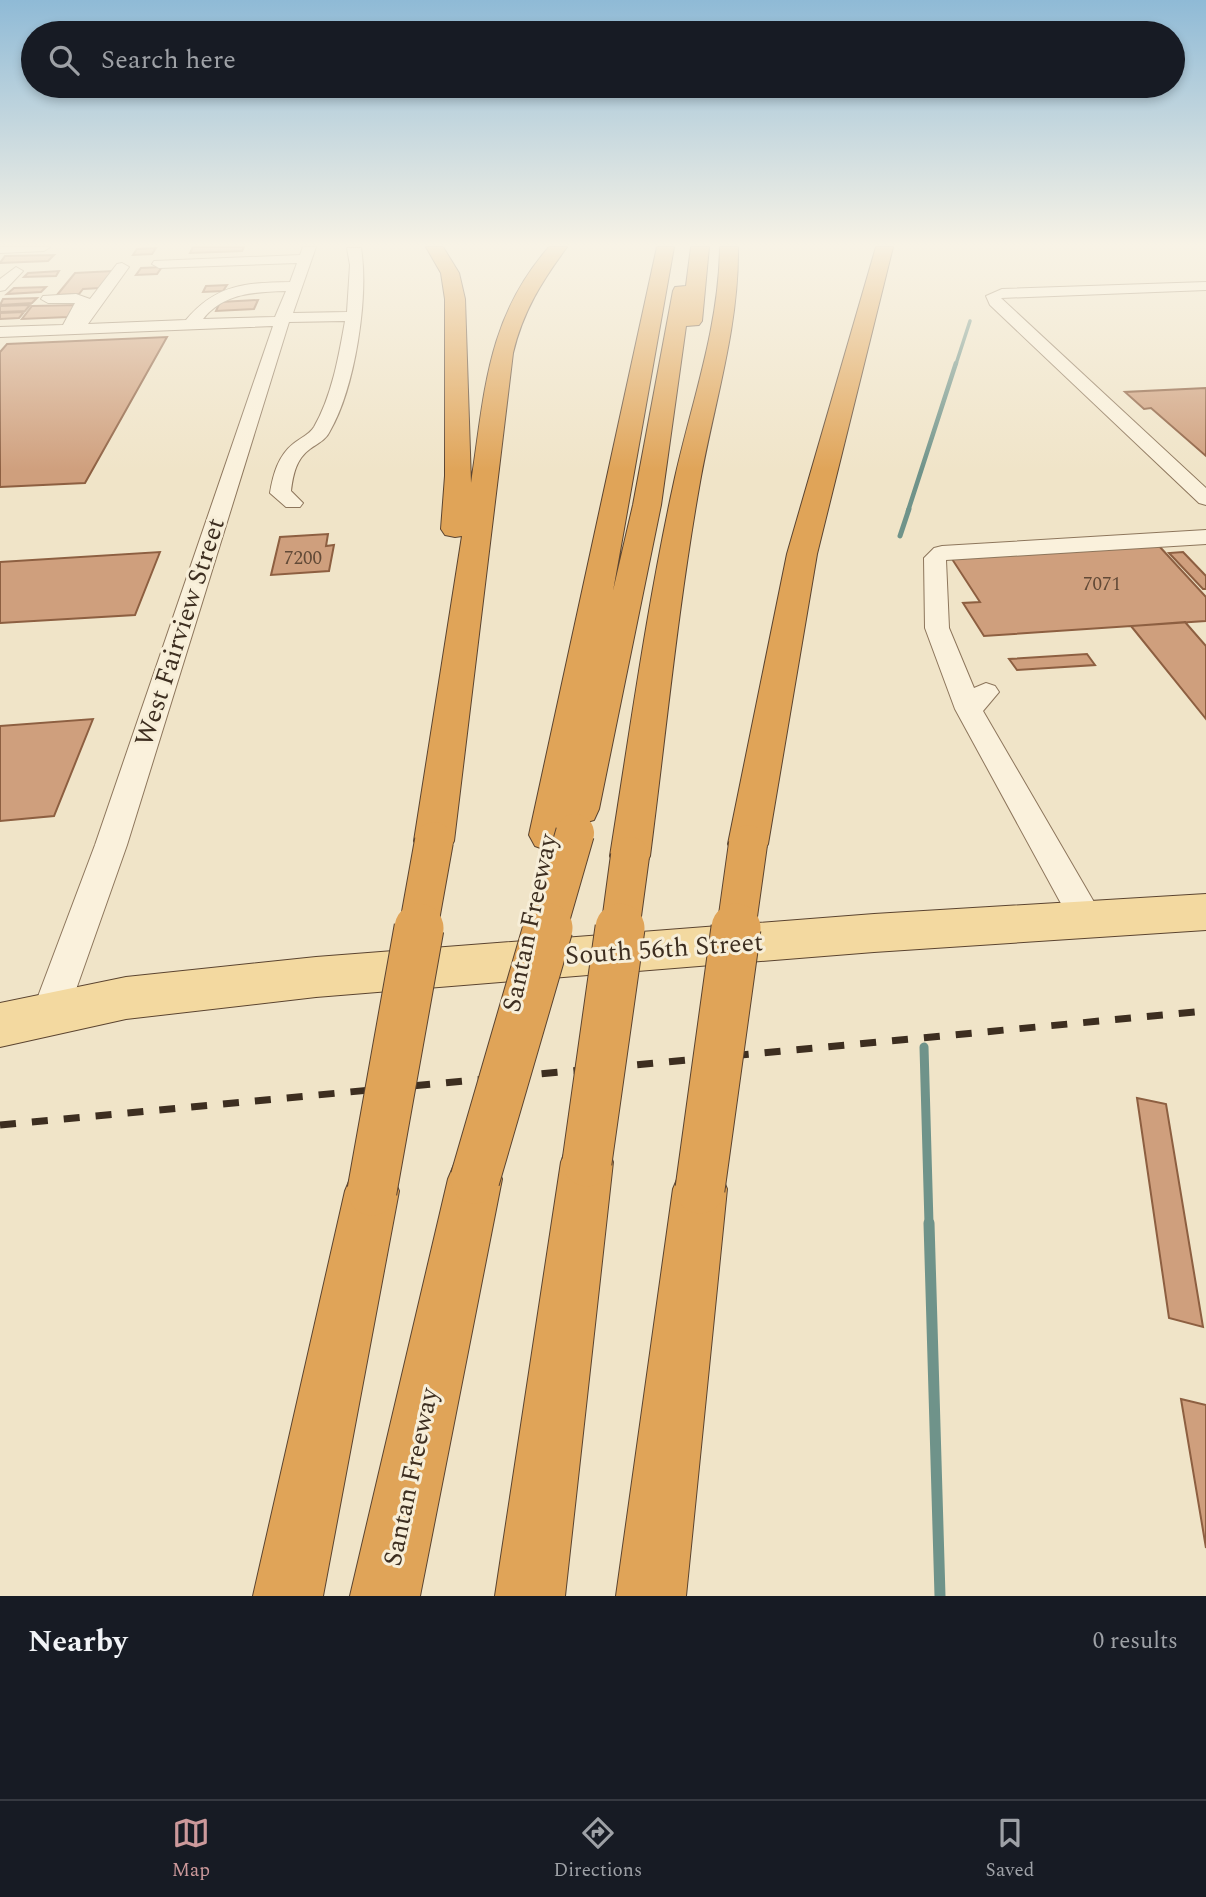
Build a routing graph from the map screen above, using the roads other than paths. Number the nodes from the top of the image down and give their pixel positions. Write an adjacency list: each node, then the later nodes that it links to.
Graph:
1 (75, 321): 17 (street)
2 (77, 321): 17 (street)
3 (193, 321): 16 (street)
4 (248, 321): 16 (street)
5 (282, 321): 28 (street, West Fairview Street)
6 (351, 321): 21 (street)
7 (455, 321): 24 (highway)
8 (512, 321): 24 (highway)
9 (653, 321): 25 (highway, Santan Freeway)
10 (677, 321): 25 (highway)
11 (691, 321): 23 (highway)
12 (723, 321): 23 (highway)
13 (857, 321): 19 (highway)
14 (864, 321): 19 (highway)
15 (1016, 321): 20 (street)
16 (191, 324): 17 (street)
17 (71, 329): 18 (street)
18 (0, 332)
19 (858, 342): 33 (highway, bridge)
20 (1206, 499)
21 (293, 503)
22 (1206, 537): 27 (street)
23 (660, 643): 32 (highway, bridge)
24 (457, 685): 30 (highway, bridge)
25 (562, 834): 31 (highway, Santan Freeway, bridge)
26 (1206, 912): 27 (main road, South 56th Street)
27 (1088, 921): 28 (main road, South 56th Street)
28 (49, 1015): 29 (main road, South 56th Street)
29 (0, 1025)
30 (288, 1596)
31 (385, 1596)
32 (530, 1596)
33 (651, 1596)

